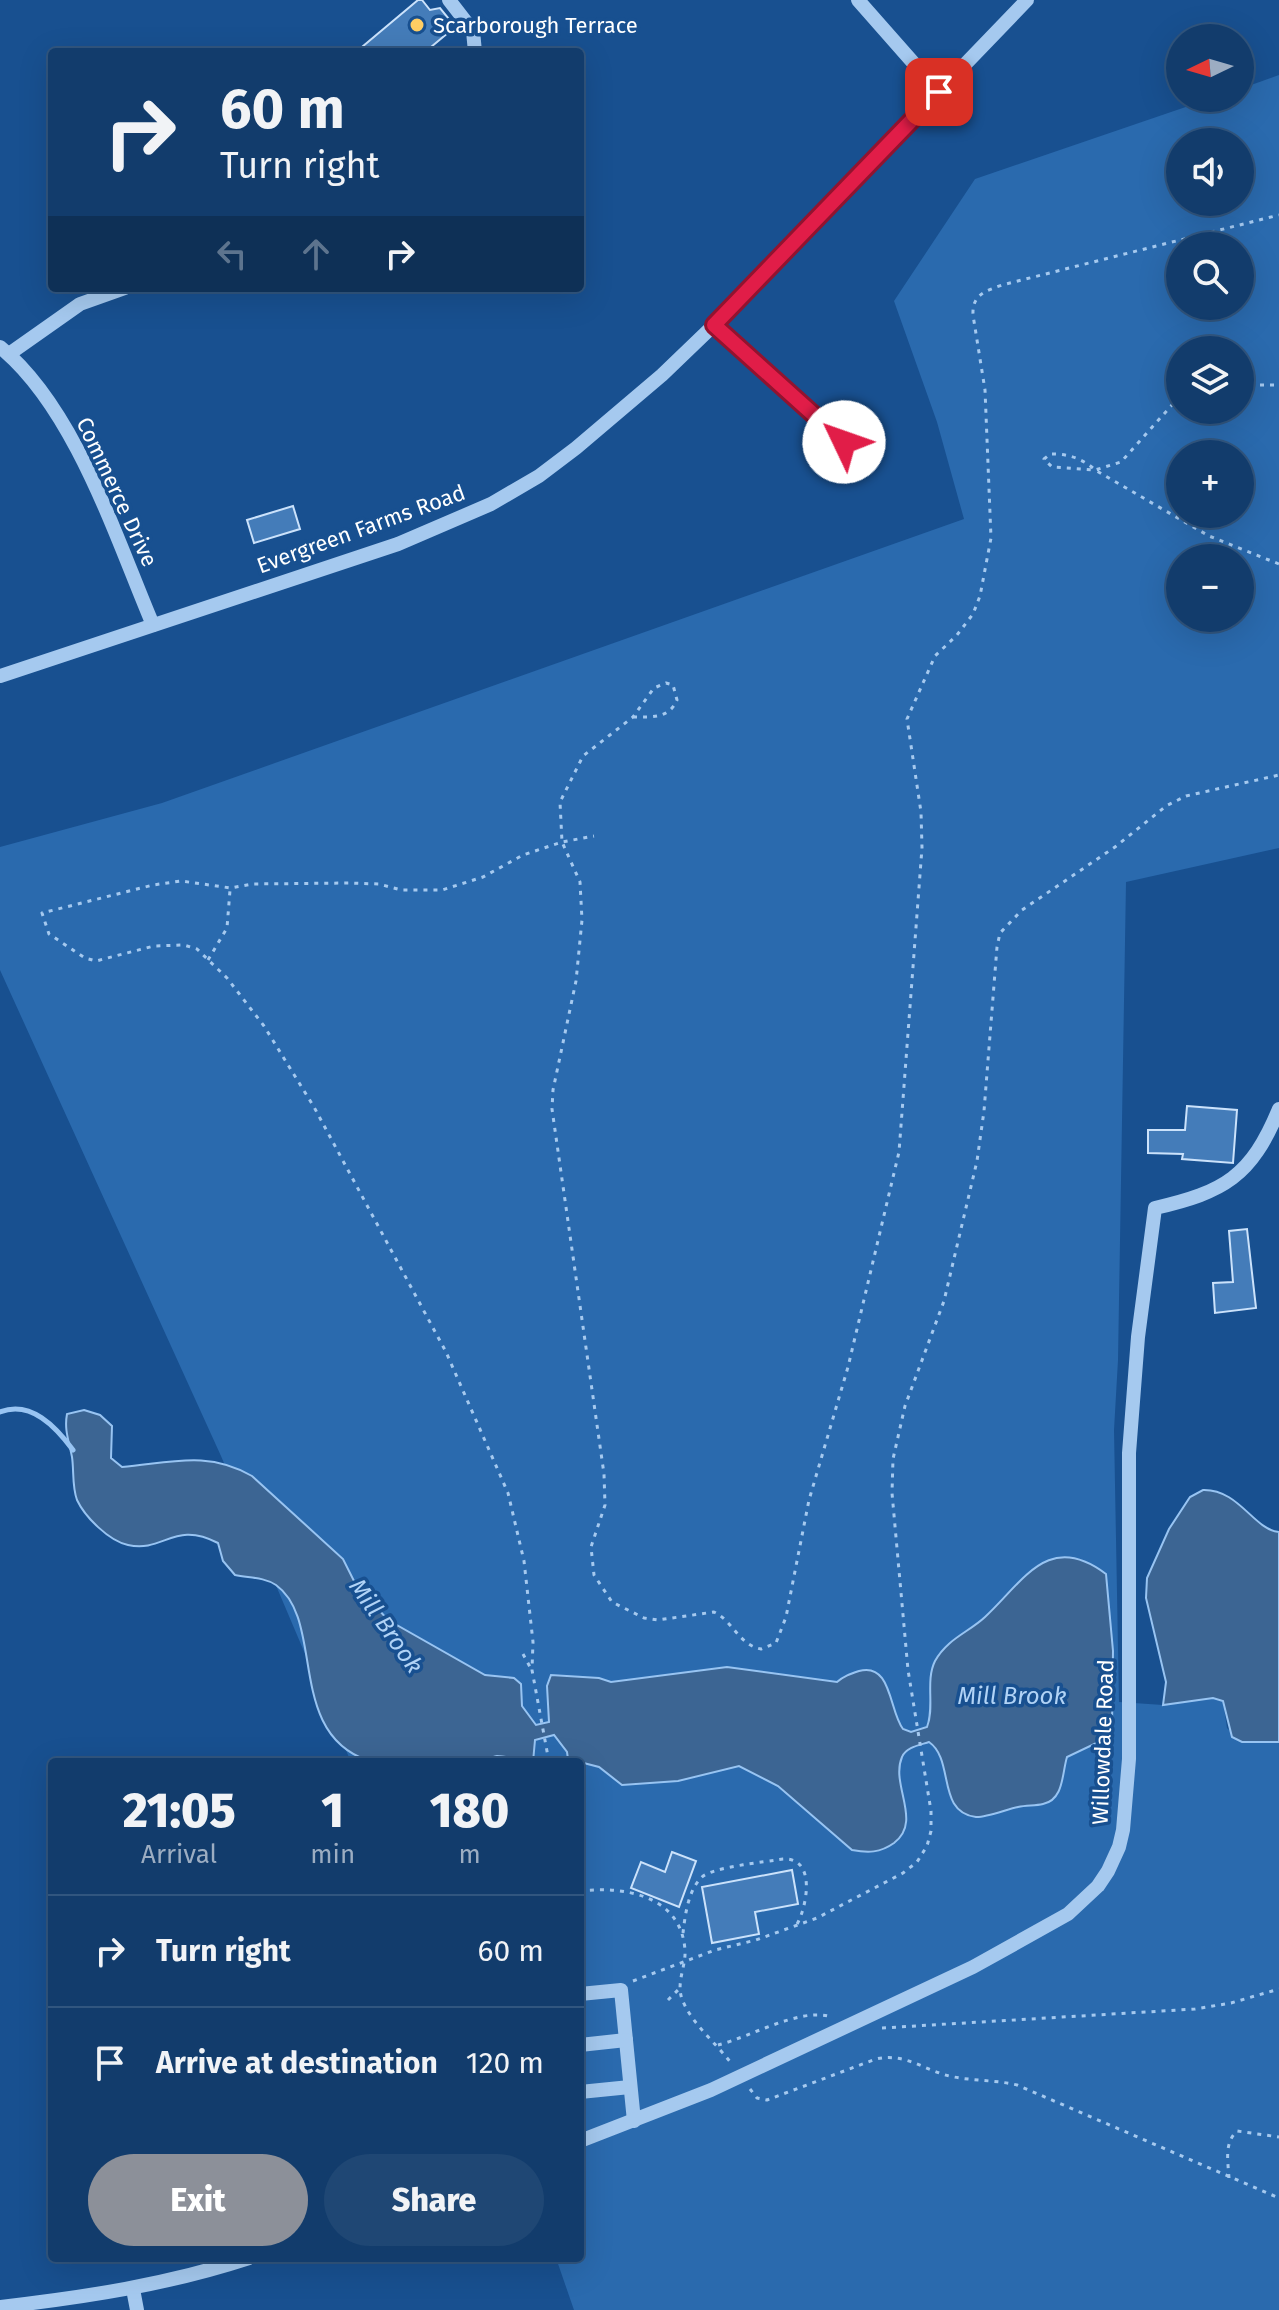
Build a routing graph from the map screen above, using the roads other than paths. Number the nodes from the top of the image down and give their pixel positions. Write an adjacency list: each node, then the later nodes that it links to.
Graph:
1 (449, 0): 4 (street)
2 (858, 0): 5 (street)
3 (1027, 0): 5 (street, Evergreen Farms Road)
4 (475, 48)
5 (939, 92): 7 (street, Evergreen Farms Road)
6 (114, 292): 8 (street)
7 (714, 325): 9 (street); 10 (street, Evergreen Farms Road)
8 (4, 350): 10 (street, Commerce Drive)
9 (844, 442)
10 (153, 625): 11 (street, Evergreen Farms Road)
11 (0, 676)
12 (1279, 1109): 18 (street, Willowdale Road)
13 (584, 1994): 14 (street)
14 (626, 2040): 15 (street); 16 (street)
15 (584, 2045)
16 (630, 2087): 17 (street); 18 (street)
17 (584, 2092)
18 (634, 2121): 19 (street, Willowdale Road)
19 (584, 2140)
20 (237, 2262): 21 (street)
21 (133, 2289): 22 (street); 23 (street)
22 (0, 2307)
23 (137, 2310)

